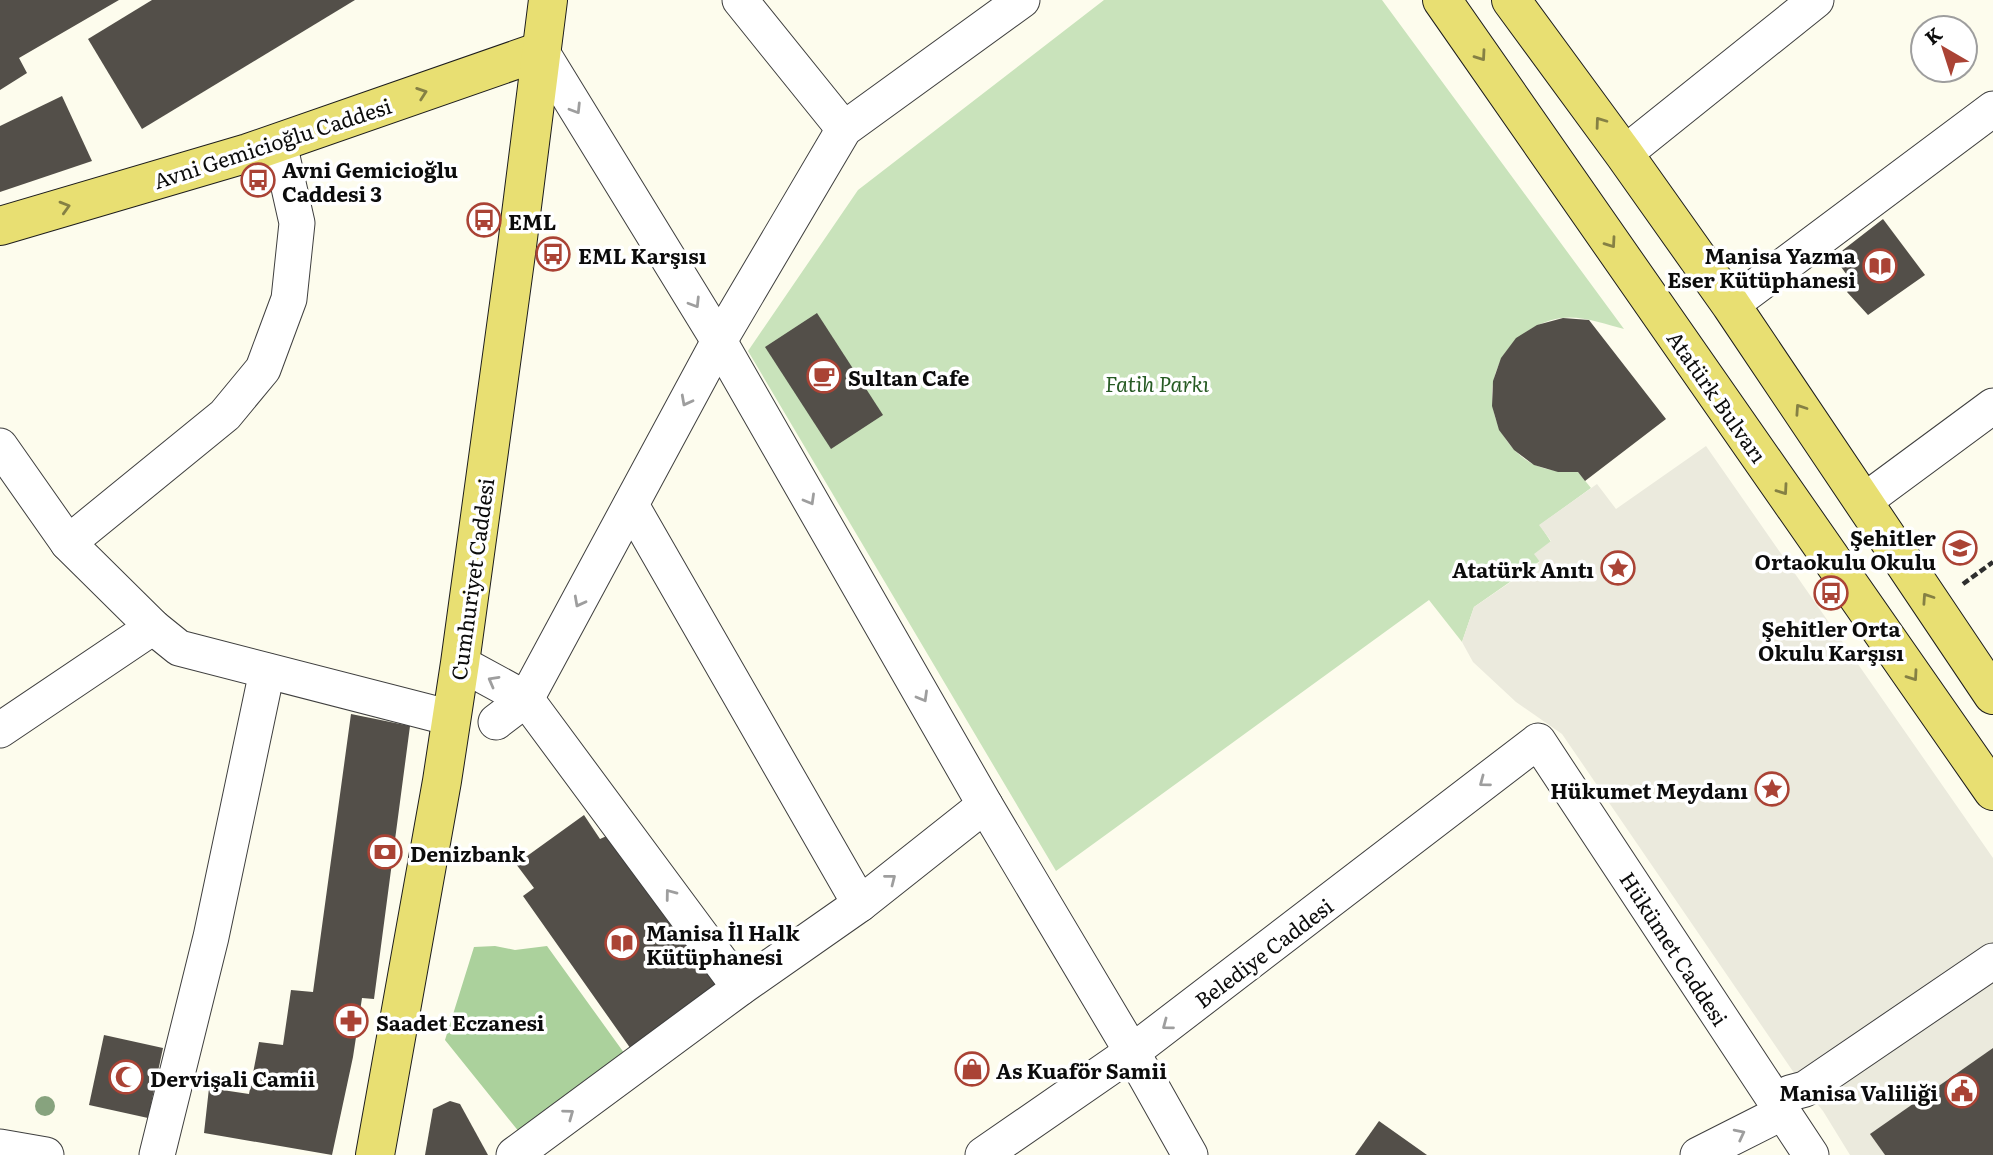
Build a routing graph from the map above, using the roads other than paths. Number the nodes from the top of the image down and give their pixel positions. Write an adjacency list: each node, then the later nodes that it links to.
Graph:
1 (548, 0): 7 (main road, Cumhuriyet Caddesi)
2 (740, 0): 9 (street)
3 (1022, 0): 9 (street)
4 (1442, 0): 12 (main road, Atatürk Bulvarı, one-way to 12)
5 (1511, 0): 11 (main road, one-way to 5)
6 (1816, 0): 11 (street)
7 (541, 51): 10 (main road, Avni Gemicioğlu Caddesi, one-way to 7); 15 (street, one-way to 15); 23 (main road, Cumhuriyet Caddesi)
8 (1993, 109): 14 (street)
9 (844, 129): 15 (street)
10 (279, 143): 13 (main road, Avni Gemicioğlu Caddesi, one-way to 10); 21 (street)
11 (1624, 154): 12 (main road); 14 (main road)
12 (1574, 189): 20 (main road, Atatürk Bulvarı, one-way to 20)
13 (0, 226)
14 (1731, 305): 18 (main road, one-way to 14)
15 (719, 341): 19 (street, one-way to 19); 32 (street, one-way to 32)
16 (1993, 406): 18 (street)
17 (0, 446): 21 (street)
18 (1863, 502): 20 (main road); 25 (main road, one-way to 18)
19 (631, 505): 26 (street, one-way to 26); 33 (street)
20 (1816, 537): 31 (main road, Atatürk Bulvarı, one-way to 31)
21 (68, 543): 22 (street)
22 (153, 627): 24 (street); 29 (street)
23 (460, 663): 26 (street, one-way to 23); 27 (main road, Cumhuriyet Caddesi)
24 (267, 671): 27 (street); 41 (street)
25 (1993, 695)
26 (526, 699): 28 (street); 35 (street, one-way to 26)
27 (451, 719): 42 (main road, Cumhuriyet Caddesi)
28 (496, 722)
29 (0, 730)
30 (1538, 741): 36 (street, Belediye Caddesi, one-way to 36); 37 (street, Hükümet Caddesi)
31 (1993, 791)
32 (985, 805): 33 (street, one-way to 32); 36 (street)
33 (860, 904): 35 (street)
34 (1993, 961): 37 (street)
35 (740, 988): 39 (street, one-way to 35)
36 (1132, 1052): 43 (street, Belediye Caddesi); 44 (street)
37 (1787, 1102): 45 (street, one-way to 37); 46 (street, Hükümet Caddesi)
38 (0, 1147): 40 (street)
39 (519, 1154)
40 (46, 1155)
41 (157, 1155)
42 (375, 1155)
43 (982, 1155)
44 (1190, 1155)
45 (1698, 1155)
46 (1811, 1155)

